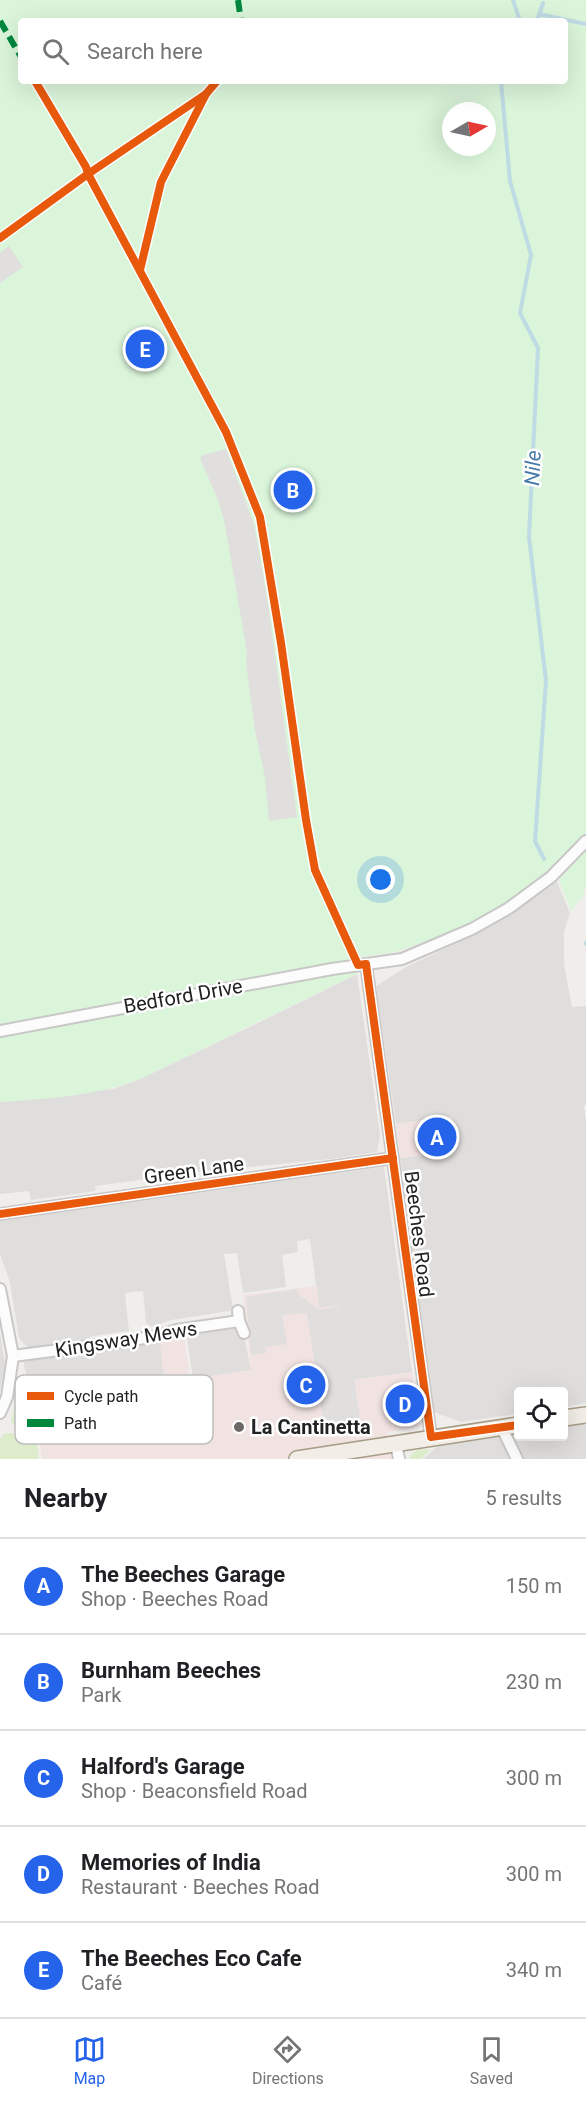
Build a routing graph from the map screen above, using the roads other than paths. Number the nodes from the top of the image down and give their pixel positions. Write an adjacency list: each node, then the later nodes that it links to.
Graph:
1 (586, 841): 2 (street, Bedford Drive)
2 (366, 964): 3 (street, Bedford Drive); 4 (street, Beeches Road)
3 (0, 1031)
4 (393, 1158): 5 (street, Green Lane); 14 (street, Beeches Road)
5 (0, 1214)
6 (0, 1289): 8 (street)
7 (244, 1333): 8 (street, Kingsway Mews)
8 (13, 1356): 9 (street)
9 (0, 1413)
10 (586, 1414): 11 (main road)
11 (568, 1417)
12 (514, 1426): 13 (main road)
13 (502, 1428): 14 (main road); 17 (street)
14 (431, 1437): 15 (main road)
15 (398, 1452): 16 (main road)
16 (297, 1459)
17 (517, 1459)

